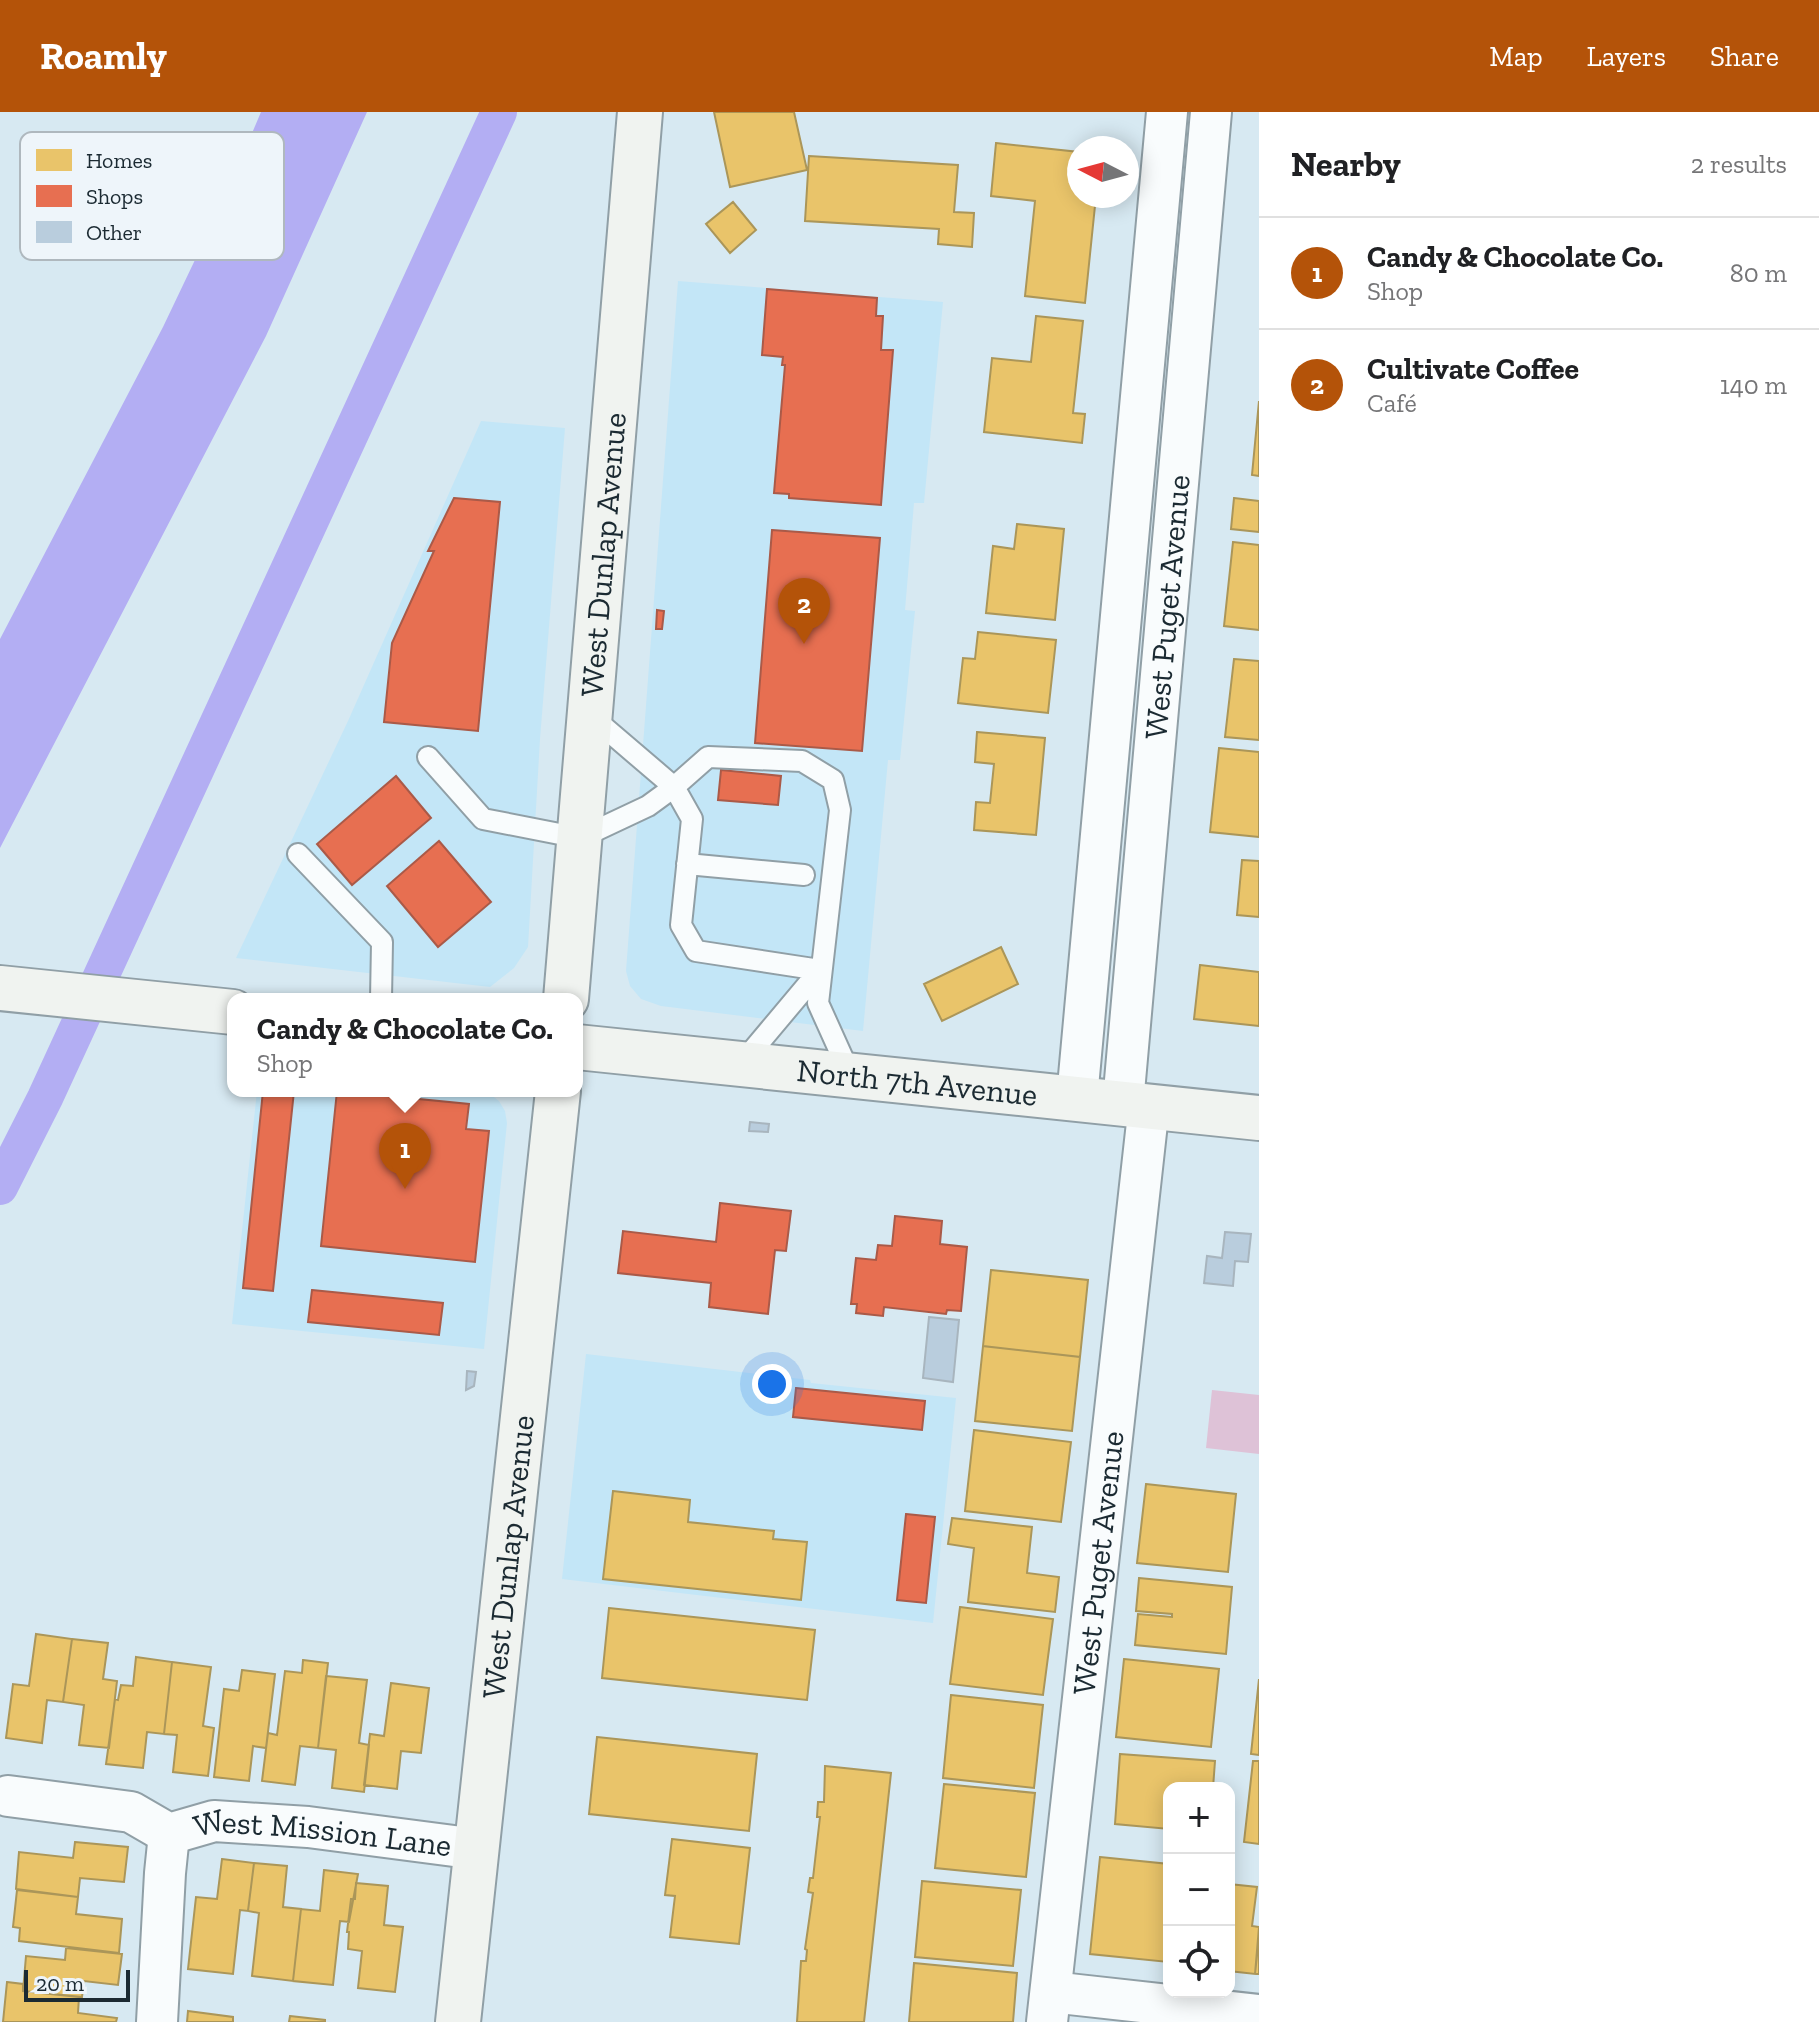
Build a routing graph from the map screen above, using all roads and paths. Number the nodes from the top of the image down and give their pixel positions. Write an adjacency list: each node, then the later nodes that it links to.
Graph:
1 (640, 112): 6 (main road, West Dunlap Avenue)
2 (1167, 112): 4 (street, West Puget Avenue)
3 (1211, 112): 5 (street, West Puget Avenue)
4 (1140, 404): 5 (street); 22 (street, West Puget Avenue)
5 (1185, 409): 23 (street, West Puget Avenue)
6 (590, 715): 8 (lane); 9 (main road, West Dunlap Avenue)
7 (428, 757): 9 (lane)
8 (674, 787): 9 (lane); 11 (lane); 13 (lane)
9 (580, 838): 16 (main road, West Dunlap Avenue)
10 (298, 854): 15 (lane)
11 (687, 864): 12 (lane); 13 (lane)
12 (804, 875)
13 (820, 970): 19 (lane); 20 (lane)
14 (6, 989): 17 (main road)
15 (381, 993)
16 (567, 993)
17 (227, 1011)
18 (583, 1048): 19 (main road, North 7th Avenue)
19 (742, 1063): 20 (main road, North 7th Avenue)
20 (850, 1074): 22 (main road, North 7th Avenue)
21 (557, 1097): 27 (main road, West Dunlap Avenue)
22 (1077, 1098): 23 (main road, North 7th Avenue)
23 (1136, 1104): 24 (main road, North 7th Avenue); 28 (street, West Puget Avenue)
24 (1259, 1118)
25 (8, 1796): 26 (street, West Mission Lane)
26 (169, 1834): 27 (street, West Mission Lane); 30 (street, West Mission Lane)
27 (477, 1849): 31 (main road, West Dunlap Avenue)
28 (1049, 2007): 29 (street)
29 (1259, 2015)
30 (157, 2022)
31 (458, 2022)

